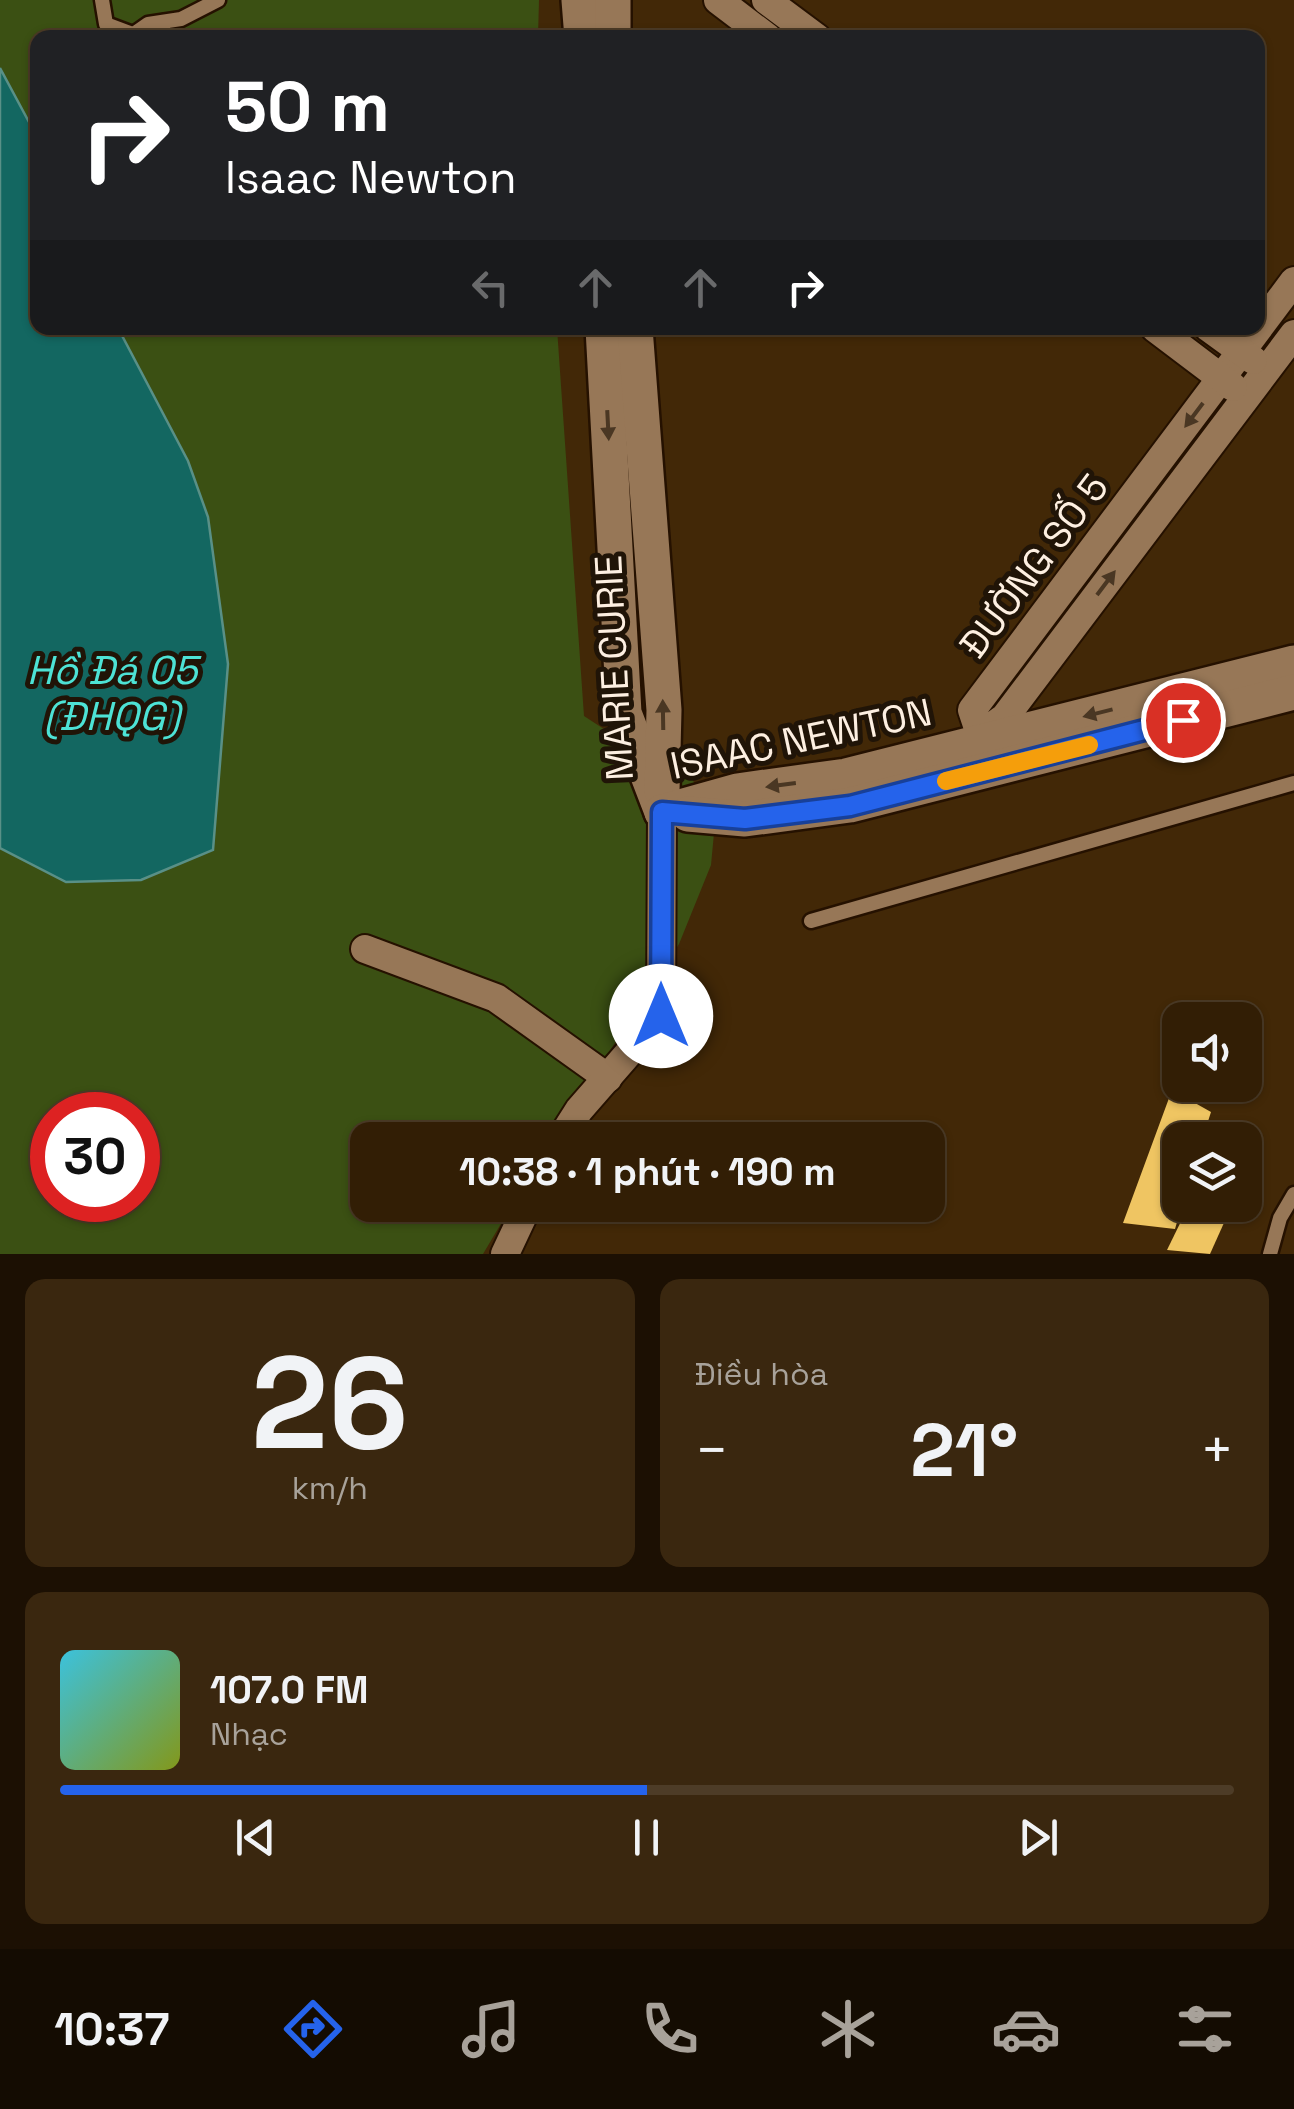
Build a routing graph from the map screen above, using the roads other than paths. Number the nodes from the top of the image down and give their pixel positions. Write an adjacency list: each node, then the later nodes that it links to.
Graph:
1 (102, 0): 7 (lane)
2 (218, 0): 8 (lane)
3 (579, 0): 9 (street)
4 (613, 0): 10 (street)
5 (718, 0): 11 (street)
6 (766, 0): 12 (street)
7 (119, 30)
8 (163, 30)
9 (581, 30)
10 (612, 30)
11 (757, 30)
12 (806, 30)
13 (1294, 281): 14 (street, ĐƯỜNG SỐ 5)
14 (1265, 320)
15 (1294, 334): 22 (street, ĐƯỜNG SỐ 5)
16 (603, 335): 28 (street, MARIE CURIE, one-way to 28)
17 (636, 335): 28 (street, MARIE CURIE, one-way to 17)
18 (1164, 335): 23 (street)
19 (1218, 335): 21 (street)
20 (1254, 335): 21 (street, ĐƯỜNG SỐ 5)
21 (1241, 352): 22 (street); 23 (street, ĐƯỜNG SỐ 5)
22 (1266, 370): 24 (street, ĐƯỜNG SỐ 5)
23 (1222, 378): 24 (street); 24 (street, ĐƯỜNG SỐ 5, one-way to 24)
24 (1246, 397)
25 (1294, 663): 28 (street, ISAAC NEWTON, one-way to 28)
26 (1294, 692): 28 (street, ISAAC NEWTON)
27 (1294, 783): 29 (lane)
28 (662, 812): 31 (street)
29 (811, 921)
30 (365, 949): 31 (street)
31 (608, 1078): 32 (street)
32 (574, 1122)
33 (1294, 1194): 36 (lane)
34 (520, 1222): 35 (street)
35 (505, 1254)
36 (1270, 1254)

